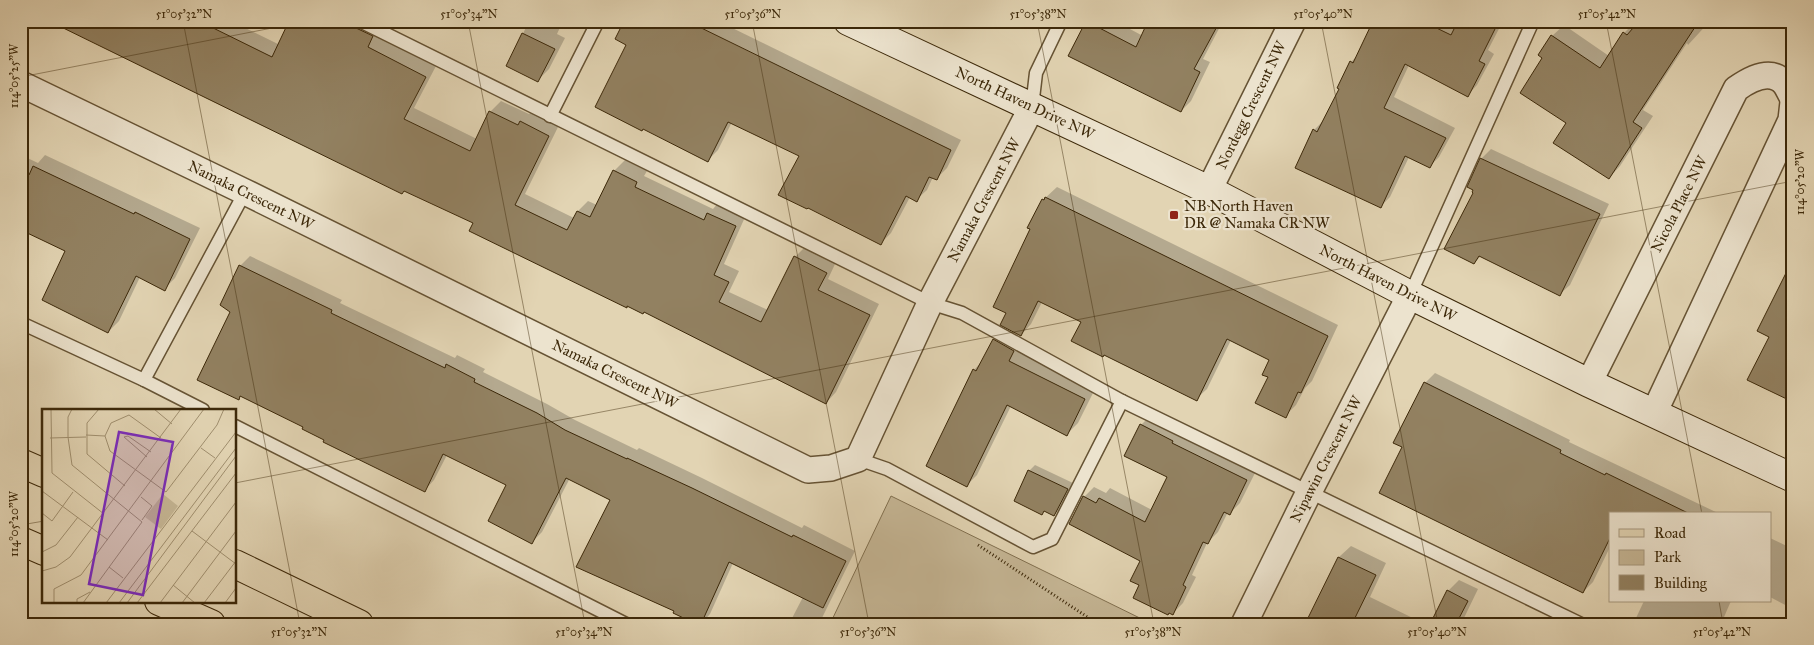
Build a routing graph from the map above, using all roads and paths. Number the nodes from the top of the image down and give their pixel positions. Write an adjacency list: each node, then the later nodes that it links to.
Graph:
1 (360, 21): 10 (lane)
2 (598, 21): 10 (lane)
3 (848, 21): 9 (street, North Haven Drive NW)
4 (1062, 21): 9 (lane)
5 (1293, 21): 11 (street, Nordegg Crescent NW)
6 (1533, 21): 13 (lane)
7 (21, 84): 12 (street, Namaka Crescent NW)
8 (1793, 100): 17 (street, Nicola Place NW); 20 (street, Nicola Place NW)
9 (1032, 107): 11 (street, North Haven Drive NW); 14 (street, Namaka Crescent NW)
10 (550, 116): 14 (lane)
11 (1209, 190): 13 (street, North Haven Drive NW)
12 (245, 192): 16 (lane); 22 (street, Namaka Crescent NW)
13 (1410, 295): 17 (street, North Haven Drive NW); 26 (street, Nipawin Crescent NW)
14 (930, 303): 18 (lane); 22 (street, Namaka Crescent NW)
15 (21, 324): 16 (lane)
16 (144, 380): 19 (lane)
17 (1589, 383): 20 (street, North Haven Drive NW)
18 (1122, 401): 22 (lane); 26 (lane)
19 (201, 409)
20 (1654, 413): 25 (street, North Haven Drive NW)
21 (236, 427): 33 (lane)
22 (858, 459)
23 (21, 463): 24 (main road)
24 (42, 472)
25 (1793, 478)
26 (1309, 492): 34 (street, Nipawin Crescent NW); 35 (lane)
27 (21, 541): 28 (main road)
28 (42, 550)
29 (236, 564): 32 (main road)
30 (161, 602): 31 (main road)
31 (211, 624)
32 (359, 624)
33 (626, 624)
34 (1244, 624)
35 (1581, 624)

